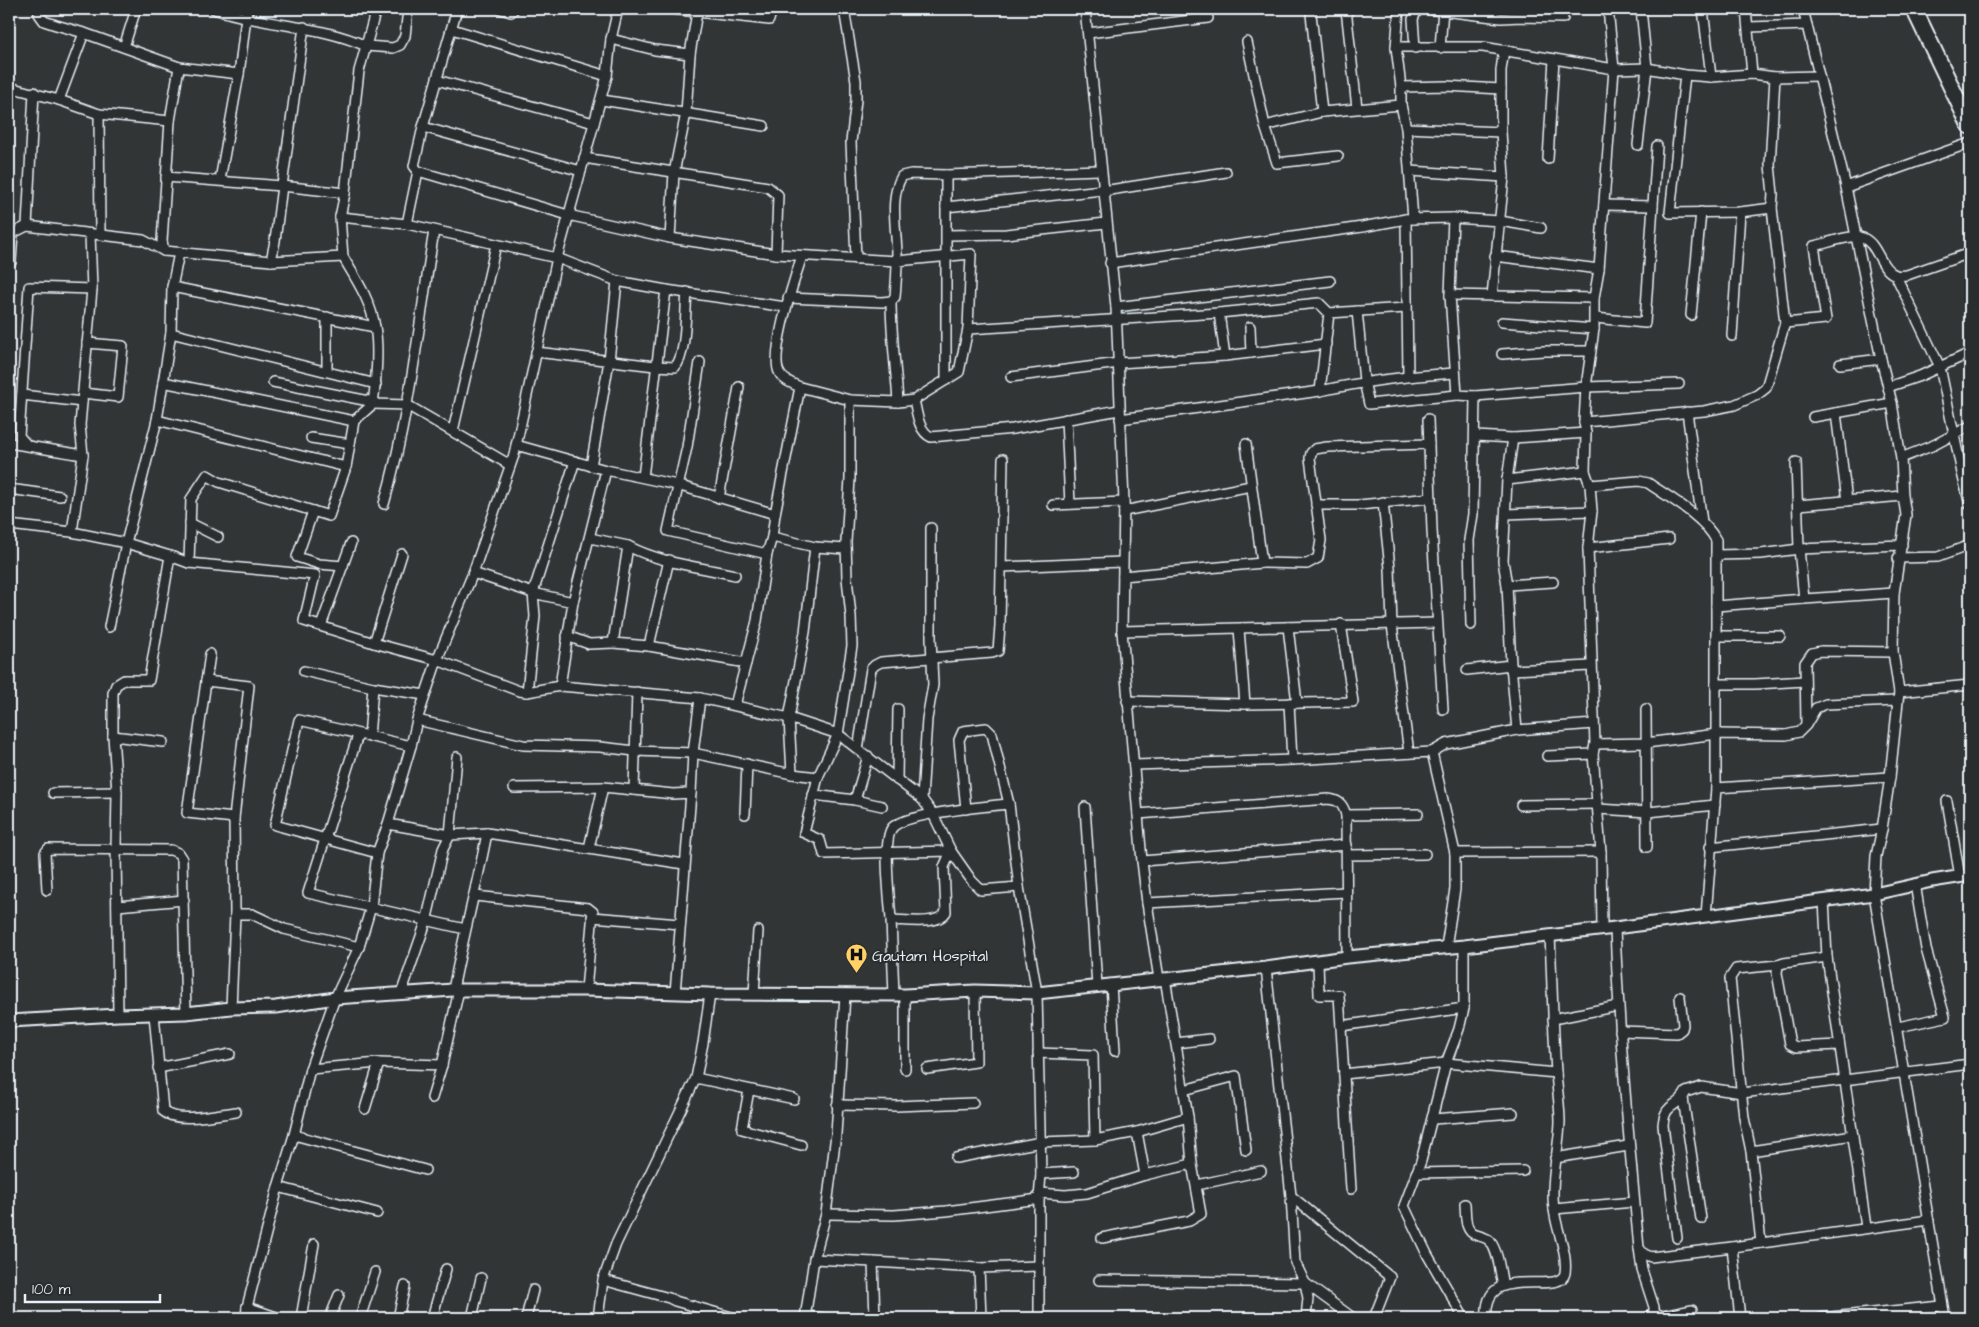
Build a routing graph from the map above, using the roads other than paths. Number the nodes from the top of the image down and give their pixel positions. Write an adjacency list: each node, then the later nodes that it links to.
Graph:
1 (39, 9): 33 (street)
2 (136, 9): 38 (street)
3 (214, 9): 24 (street)
4 (376, 9): 37 (street)
5 (408, 9): 37 (street)
6 (458, 9): 32 (street)
7 (501, 9): 8 (street)
8 (514, 9)
9 (618, 9): 35 (street)
10 (671, 9): 23 (street)
11 (772, 9): 23 (street)
12 (844, 9): 126 (street)
13 (1085, 9): 34 (street)
14 (1346, 9): 63 (street)
15 (1399, 9): 39 (street)
16 (1608, 9): 47 (street)
17 (1641, 9): 46 (street)
18 (1703, 9): 53 (street)
19 (1746, 9): 31 (street)
20 (1803, 9): 29 (street)
21 (1914, 9): 71 (main road)
22 (1443, 10): 25 (street); 40 (street); 41 (street)
23 (698, 11): 43 (street)
24 (246, 13): 30 (street); 48 (street)
25 (1488, 13): 28 (street)
26 (1311, 14): 64 (street)
27 (1208, 18): 34 (street)
28 (1563, 18)
29 (1807, 25): 31 (street); 52 (street)
30 (304, 27): 37 (street); 91 (street)
31 (1749, 27): 49 (street)
32 (452, 29): 51 (street); 55 (street)
33 (84, 33): 38 (street); 60 (street)
34 (1088, 34): 81 (street)
35 (611, 39): 43 (street); 51 (street)
36 (1247, 42): 70 (street)
37 (366, 46): 94 (street)
38 (124, 47): 45 (street)
39 (1396, 47): 40 (street); 57 (street)
40 (1415, 48): 41 (street)
41 (1440, 48): 42 (street)
42 (1504, 50): 44 (street); 58 (street)
43 (690, 54): 65 (street)
44 (1554, 58): 47 (street); 80 (street)
45 (179, 67): 48 (street); 67 (street)
46 (1647, 68): 47 (street); 50 (street); 76 (street)
47 (1614, 69): 95 (street)
48 (239, 74): 90 (street)
49 (1752, 74): 53 (street); 54 (street)
50 (1686, 75): 53 (street); 99 (street)
51 (608, 76): 61 (street)
52 (1819, 76): 54 (street); 92 (street)
53 (1711, 77)
54 (1775, 77): 98 (street)
55 (437, 80): 68 (street); 72 (street)
56 (9, 87): 59 (street)
57 (1401, 87): 58 (street); 62 (street)
58 (1501, 89): 74 (street)
59 (34, 92): 60 (street); 108 (street)
60 (59, 100): 66 (street)
61 (602, 100): 65 (street); 68 (street)
62 (1401, 105): 63 (street); 73 (street)
63 (1357, 108): 64 (street)
64 (1322, 112): 70 (street)
65 (686, 113): 69 (street); 86 (street)
66 (99, 114): 67 (street); 112 (street)
67 (170, 120): 88 (street)
68 (594, 123): 79 (street)
69 (764, 126)
70 (1265, 126): 78 (street)
71 (1970, 126)
72 (423, 127): 82 (street); 83 (street)
73 (1406, 128): 74 (street); 85 (street)
74 (1501, 132): 89 (street)
75 (1970, 143): 92 (street)
76 (1638, 145)
77 (1657, 146): 96 (street)
78 (1338, 156)
79 (584, 158): 83 (street); 86 (street)
80 (1548, 159)
81 (1100, 170): 87 (street); 93 (street)
82 (418, 171): 101 (street); 107 (street)
83 (581, 171): 101 (street)
84 (1226, 172): 93 (street)
85 (1410, 172): 89 (street); 104 (street)
86 (674, 173): 115 (street); 120 (street)
87 (946, 175): 97 (street); 128 (street)
88 (166, 177): 90 (street); 117 (street)
89 (1504, 177): 105 (street)
90 (220, 180): 91 (street)
91 (282, 186): 94 (street); 127 (street)
92 (1846, 187): 114 (street)
93 (1103, 190): 97 (street); 106 (street)
94 (345, 193): 102 (street)
95 (1604, 205): 96 (street); 131 (street)
96 (1653, 206): 151 (street)
97 (946, 207): 113 (street)
98 (1772, 208): 100 (street); 154 (street)
99 (1701, 212): 100 (street); 149 (street)
100 (1740, 212): 160 (street)
101 (568, 215): 115 (street); 125 (street)
102 (340, 217): 107 (street); 123 (street)
103 (1453, 218): 104 (street); 105 (street); 139 (street)
104 (1410, 219): 130 (street); 145 (street)
105 (1500, 221): 109 (street); 122 (street)
106 (1106, 223): 113 (street); 130 (street)
107 (407, 224): 110 (street)
108 (27, 226): 111 (street); 129 (street)
109 (1541, 228)
110 (434, 231): 116 (street); 200 (street)
111 (90, 234): 112 (street); 136 (street)
112 (100, 234): 117 (street)
113 (946, 235): 124 (street)
114 (1856, 236): 132 (street); 154 (street); 169 (street)
115 (670, 238): 120 (street)
116 (496, 244): 125 (street); 211 (street)
117 (164, 251): 118 (street)
118 (179, 253): 127 (street); 135 (street)
119 (1970, 253): 132 (street)
120 (776, 254): 121 (street)
121 (802, 256): 126 (street); 143 (street)
122 (1496, 256): 131 (street); 140 (street)
123 (343, 257): 127 (street); 155 (street)
124 (945, 257): 128 (street); 157 (street); 180 (street)
125 (557, 258): 134 (street); 164 (street)
126 (856, 259): 128 (street)
127 (271, 261)
128 (897, 261): 142 (street)
129 (9, 262)
130 (1110, 263): 144 (street)
131 (1599, 269): 141 (street)
132 (1896, 276): 175 (street)
133 (1330, 280): 144 (street)
134 (617, 281): 137 (street); 170 (street)
135 (172, 287): 150 (street); 159 (street)
136 (92, 289): 161 (street); 191 (street)
137 (666, 290): 138 (street); 174 (street)
138 (687, 292): 143 (street); 174 (street)
139 (1450, 295): 140 (street); 177 (street)
140 (1492, 296): 141 (street)
141 (1594, 298): 151 (street)
142 (891, 301): 143 (street); 197 (street)
143 (787, 302): 188 (street)
144 (1116, 307): 152 (street)
145 (1406, 308): 146 (street); 178 (street)
146 (1357, 311): 148 (street); 181 (street)
147 (1219, 313): 148 (street); 152 (street); 168 (street)
148 (1329, 313): 162 (street)
149 (1691, 315)
150 (327, 317): 155 (street); 176 (street)
151 (1595, 318): 158 (street)
152 (1116, 321): 157 (street); 172 (street)
153 (1502, 322): 158 (street)
154 (1785, 323): 201 (street)
155 (375, 327): 184 (street)
156 (1250, 327): 165 (street)
157 (968, 329): 180 (street)
158 (1594, 329): 163 (street)
159 (172, 333): 176 (street); 182 (street)
160 (1732, 336)
161 (87, 343): 194 (street); 194 (street)
162 (1326, 344): 165 (street); 190 (street)
163 (1590, 351): 167 (street); 189 (street)
164 (536, 352): 170 (street); 222 (street)
165 (1251, 353): 168 (street)
166 (1970, 353): 175 (street)
167 (1502, 354)
168 (1225, 356): 172 (street)
169 (1881, 359): 173 (street); 187 (street)
170 (609, 361): 174 (street); 229 (street)
171 (700, 362): 235 (street)
172 (1119, 363): 179 (street); 203 (street)
173 (1840, 364)
174 (655, 366): 233 (street)
175 (1940, 367): 187 (street); 213 (street)
176 (327, 371): 184 (street)
177 (1454, 372): 178 (street); 192 (street)
178 (1408, 376): 181 (street)
179 (1011, 377)
180 (946, 380): 196 (street)
181 (1364, 381): 190 (street); 192 (street)
182 (163, 382): 207 (street); 208 (street)
183 (273, 382): 198 (street)
184 (376, 384): 198 (street)
185 (1679, 384): 189 (street)
186 (739, 387): 241 (street)
187 (1888, 387): 199 (street)
188 (800, 388): 195 (street); 254 (street)
189 (1586, 388): 193 (street); 209 (street)
190 (1320, 391): 203 (street)
191 (22, 395): 194 (street); 221 (street)
192 (1457, 395): 193 (street)
193 (1475, 396): 214 (street)
194 (83, 398): 223 (street)
195 (850, 400): 197 (street); 272 (street)
196 (914, 400): 197 (street); 205 (street)
197 (898, 402)
198 (374, 403): 200 (street); 208 (street)
199 (1892, 403): 202 (street); 224 (street)
200 (407, 405): 211 (street); 245 (street)
201 (1687, 412): 209 (street); 256 (street)
202 (1836, 413): 204 (street); 243 (street)
203 (1120, 414): 205 (street); 251 (street)
204 (1812, 417)
205 (1066, 418): 246 (street)
206 (1428, 419): 220 (street)
207 (157, 420): 230 (street); 265 (street)
208 (354, 422): 218 (street)
209 (1584, 422): 212 (street)
210 (1970, 426): 213 (street)
211 (453, 431): 228 (street)
212 (1586, 433): 216 (street); 232 (street)
213 (1954, 435): 224 (street); 249 (street)
214 (1475, 436): 216 (street); 298 (street)
215 (311, 438): 218 (street)
216 (1513, 438): 234 (street)
217 (9, 443): 221 (street)
218 (350, 444): 230 (street)
219 (1246, 444): 237 (street)
220 (1429, 444): 242 (street); 248 (street)
221 (27, 445): 223 (street)
222 (516, 445): 226 (street); 228 (street)
223 (83, 455): 260 (street)
224 (1901, 458): 240 (street)
225 (1003, 459): 284 (street)
226 (575, 461): 229 (street); 291 (street)
227 (1796, 462): 250 (street)
228 (510, 464): 285 (street)
229 (591, 466): 231 (street)
230 (346, 467): 252 (street)
231 (606, 470): 233 (street); 263 (street)
232 (1585, 471): 234 (street); 236 (street)
233 (643, 477): 235 (street)
234 (1507, 480): 255 (street)
235 (677, 485): 241 (street); 275 (street)
236 (1590, 485): 253 (street); 256 (street)
237 (1251, 486): 251 (street); 281 (street)
238 (9, 489): 239 (street)
239 (60, 496)
240 (1903, 496): 243 (street); 267 (street)
241 (719, 498): 254 (street)
242 (1431, 498): 244 (street); 295 (street)
243 (1847, 501): 250 (street)
244 (1383, 502): 248 (street); 297 (street)
245 (384, 504)
246 (1070, 504): 247 (street); 251 (street)
247 (1053, 505)
248 (1316, 505): 281 (street)
249 (1970, 505)
250 (1798, 506): 273 (street)
251 (1124, 507): 280 (street)
252 (314, 511): 257 (street); 283 (street)
253 (1592, 511): 255 (street); 271 (street)
254 (775, 514): 262 (street)
255 (1506, 514): 289 (street)
256 (1702, 522): 276 (street)
257 (190, 523): 261 (street); 282 (street)
258 (9, 525): 260 (street)
259 (931, 528): 312 (street)
260 (72, 532): 265 (street)
261 (218, 537)
262 (772, 537): 270 (street); 275 (street)
263 (590, 538): 269 (street); 293 (street)
264 (1669, 539): 271 (street)
265 (126, 543): 277 (street); 300 (street)
266 (352, 543): 283 (street)
267 (1902, 545): 273 (street); 278 (street)
268 (1970, 545): 278 (street)
269 (628, 546): 279 (street); 308 (street)
270 (816, 547): 272 (street); 337 (street)
271 (1588, 548): 315 (street)
272 (846, 549): 342 (street)
273 (1799, 549): 276 (street); 292 (street)
274 (402, 554): 307 (street)
275 (767, 554): 314 (street)
276 (1716, 555): 294 (street)
277 (170, 556): 282 (street); 345 (street)
278 (1898, 558): 290 (street)
279 (669, 560): 286 (street); 309 (street)
280 (1122, 562): 284 (street); 287 (street)
281 (1262, 563): 287 (street)
282 (189, 564): 299 (street)
283 (343, 566): 299 (street)
284 (1002, 567): 312 (street)
285 (474, 573): 291 (street); 313 (street)
286 (735, 575)
287 (1124, 576): 303 (street)
288 (1553, 582): 289 (street)
289 (1507, 585): 316 (street)
290 (1894, 592): 292 (street); 310 (street)
291 (533, 593): 293 (street); 325 (street)
292 (1804, 599): 294 (street)
293 (574, 602): 304 (street)
294 (1716, 606): 305 (street)
295 (1436, 623): 297 (street); 335 (street)
296 (1341, 624): 297 (street); 301 (street); 331 (street)
297 (1392, 625): 355 (street)
298 (1471, 625)
299 (321, 626): 307 (street)
300 (109, 627)
301 (1288, 627): 302 (street); 331 (street)
302 (1239, 628): 303 (street); 332 (street)
303 (1122, 631): 330 (street)
304 (567, 636): 308 (street); 323 (street)
305 (1716, 636): 306 (street); 321 (street)
306 (1780, 636)
307 (374, 643): 313 (street)
308 (613, 643): 309 (street)
309 (649, 646): 314 (street)
310 (1893, 652): 320 (street); 328 (street)
311 (210, 654): 319 (street)
312 (932, 659): 351 (street); 375 (street)
313 (437, 660): 325 (street); 327 (street)
314 (746, 663): 333 (street)
315 (1591, 666): 316 (street); 339 (street)
316 (1511, 668): 317 (street); 341 (street)
317 (1467, 670)
318 (304, 671): 324 (street)
319 (206, 681): 391 (street); 391 (street)
320 (1805, 681): 321 (street); 340 (street)
321 (1716, 684): 343 (street)
322 (1970, 685): 328 (street)
323 (560, 686): 325 (street); 326 (street)
324 (373, 687): 327 (street); 346 (street)
325 (528, 692)
326 (637, 692): 329 (street); 352 (street)
327 (425, 695): 338 (street)
328 (1898, 697): 340 (street); 365 (street)
329 (700, 698): 333 (street); 354 (street)
330 (1127, 701): 332 (street); 362 (street)
331 (1293, 703): 332 (street); 360 (street)
332 (1245, 704)
333 (735, 705): 337 (street)
334 (898, 709): 366 (street)
335 (1443, 709)
336 (1646, 709): 348 (street)
337 (788, 718): 342 (street); 363 (street)
338 (417, 720): 350 (street); 352 (street)
339 (1594, 724): 341 (street); 349 (street)
340 (1806, 725): 343 (street)
341 (1516, 730): 353 (street)
342 (838, 734): 351 (street); 364 (street)
343 (1717, 734): 348 (street); 369 (street)
344 (358, 735): 346 (street); 396 (street); 396 (street)
345 (113, 736): 347 (street); 371 (street)
346 (368, 737): 350 (street)
347 (164, 742)
348 (1646, 743): 349 (street); 385 (street)
349 (1595, 744): 356 (street)
350 (411, 746): 392 (street)
351 (858, 749): 357 (street)
352 (635, 751): 354 (street); 370 (street)
353 (1432, 752): 355 (street); 406 (street)
354 (693, 753): 361 (street); 373 (street)
355 (1409, 753): 360 (street)
356 (1593, 754): 358 (street); 382 (street)
357 (868, 756): 366 (street); 376 (street)
358 (1547, 756)
359 (457, 757): 395 (street)
360 (1292, 760): 362 (street)
361 (747, 764): 363 (street); 386 (street)
362 (1134, 765): 388 (street)
363 (792, 774): 364 (street)
364 (818, 777): 374 (street)
365 (1890, 777): 369 (street); 393 (street)
366 (897, 780): 375 (street)
367 (603, 787): 368 (street); 370 (street); 400 (street)
368 (514, 788)
369 (1716, 788): 380 (street)
370 (634, 790): 373 (street)
371 (117, 792): 372 (street); 401 (street)
372 (53, 793)
373 (691, 793): 410 (street)
374 (813, 795): 376 (street); 403 (street)
375 (922, 799): 387 (street)
376 (855, 800): 381 (street)
377 (1947, 801): 411 (street)
378 (1008, 804): 384 (street); 384 (street); 413 (street)
379 (1521, 805): 382 (street)
380 (1715, 805): 385 (street); 399 (street)
381 (882, 806)
382 (1598, 806): 385 (street); 404 (street)
383 (1085, 807): 444 (street)
384 (966, 809): 387 (street)
385 (1648, 812): 398 (street)
386 (744, 814)
387 (933, 814): 402 (street); 403 (street)
388 (1138, 814): 390 (street); 409 (street)
389 (1418, 814): 390 (street)
390 (1346, 815): 397 (street)
391 (234, 818): 423 (street)
392 (388, 824): 395 (street); 405 (street)
393 (1882, 829): 399 (street); 416 (street)
394 (487, 833): 395 (street); 400 (street); 417 (street)
395 (450, 835): 427 (street)
396 (325, 840): 405 (street); 422 (street)
397 (1347, 845): 408 (street); 409 (street)
398 (1647, 847)
399 (1710, 847): 424 (street)
400 (589, 848): 410 (street)
401 (116, 849): 414 (street); 418 (street); 421 (street)
402 (951, 851): 403 (street); 413 (street); 426 (street)
403 (887, 852): 426 (street)
404 (1601, 852): 406 (street); 431 (street)
405 (377, 853): 422 (street)
406 (1455, 853): 436 (street)
407 (1426, 854): 408 (street)
408 (1347, 855): 415 (street)
409 (1142, 861): 420 (street)
410 (684, 864): 428 (street)
411 (1965, 876): 412 (street)
412 (1915, 884): 416 (street); 466 (street)
413 (1019, 887): 449 (street)
414 (47, 890)
415 (1346, 892): 420 (street); 437 (street)
416 (1874, 894): 419 (street); 466 (street)
417 (475, 896): 425 (street); 430 (street)
418 (184, 900): 421 (street); 460 (street)
419 (1824, 900): 424 (street); 438 (street)
420 (1147, 903): 442 (street)
421 (117, 906): 462 (street)
422 (371, 908): 427 (street); 435 (street)
423 (235, 914): 435 (street); 458 (street)
424 (1706, 916): 429 (street)
425 (592, 917): 428 (street); 446 (street)
426 (891, 920): 454 (street)
427 (426, 922): 430 (street); 450 (street)
428 (680, 924): 448 (street)
429 (1615, 928): 431 (street); 457 (street)
430 (465, 930): 445 (street)
431 (1602, 930): 433 (street)
432 (758, 931): 452 (street)
433 (1550, 935): 434 (street); 463 (street)
434 (1464, 946): 436 (street); 459 (street)
435 (359, 947): 455 (street)
436 (1446, 947): 437 (street)
437 (1347, 957): 439 (street)
438 (1827, 957): 440 (street); 470 (street)
439 (1318, 961): 441 (street); 465 (street)
440 (1778, 965): 470 (street); 489 (street)
441 (1266, 968): 442 (street); 523 (street)
442 (1162, 979): 443 (street); 469 (street)
443 (1112, 984): 444 (street); 471 (street)
444 (1097, 986): 449 (street)
445 (456, 990): 446 (street); 450 (street); 477 (street)
446 (586, 990): 448 (street)
447 (975, 991): 449 (street); 454 (street); 480 (street)
448 (675, 993): 451 (street)
449 (1037, 993): 472 (street)
450 (402, 994): 455 (street)
451 (710, 994): 452 (street); 485 (street)
452 (754, 994): 453 (street)
453 (845, 995): 454 (street); 494 (street)
454 (899, 995): 479 (street)
455 (335, 998): 458 (street); 481 (street)
456 (1680, 998): 467 (street)
457 (1618, 1006): 463 (street); 467 (street)
458 (231, 1008): 460 (street)
459 (1464, 1008): 465 (street); 475 (street)
460 (186, 1013): 461 (street)
461 (154, 1014): 462 (street); 478 (street)
462 (118, 1015): 464 (street)
463 (1553, 1019): 483 (street)
464 (9, 1021)
465 (1341, 1026): 484 (street)
466 (1898, 1027): 482 (street)
467 (1620, 1031): 506 (street)
468 (1209, 1039): 469 (street)
469 (1176, 1043): 488 (street)
470 (1839, 1045): 486 (street)
471 (1116, 1051)
472 (1038, 1053): 503 (street); 504 (street)
473 (230, 1054): 478 (street)
474 (379, 1063): 477 (street); 481 (street); 495 (street)
475 (1446, 1063): 483 (street); 484 (street); 499 (street)
476 (1970, 1064): 482 (street)
477 (442, 1066): 490 (street)
478 (158, 1068): 496 (street)
479 (905, 1069)
480 (927, 1069)
481 (310, 1070): 501 (street)
482 (1905, 1071): 486 (street); 530 (street)
483 (1556, 1073): 510 (street)
484 (1344, 1074): 521 (street)
485 (696, 1078): 487 (street); 545 (street)
486 (1844, 1079): 489 (street); 502 (street)
487 (749, 1090): 492 (street); 505 (street)
488 (1184, 1090): 498 (street); 507 (street)
489 (1742, 1093): 491 (street); 508 (street)
490 (432, 1098)
491 (1683, 1098): 529 (street); 533 (street)
492 (794, 1099)
493 (973, 1103): 494 (street)
494 (837, 1105): 528 (street)
495 (365, 1109)
496 (236, 1112)
497 (1513, 1113): 499 (street)
498 (1188, 1117): 500 (street); 511 (street)
499 (1433, 1119): 516 (street)
500 (1137, 1132): 503 (street); 518 (street)
501 (294, 1135): 512 (street); 520 (street)
502 (1853, 1135): 508 (street); 531 (street)
503 (1095, 1140): 504 (street)
504 (1041, 1142): 509 (street); 517 (street)
505 (801, 1145)
506 (1628, 1146): 510 (street); 524 (street)
507 (1246, 1150)
508 (1751, 1151): 534 (street)
509 (956, 1158)
510 (1555, 1158): 526 (street)
511 (1192, 1164): 518 (street); 519 (street)
512 (425, 1170)
513 (1261, 1171): 519 (street)
514 (1523, 1171): 516 (street)
515 (1074, 1172): 517 (street)
516 (1416, 1173): 575 (street)
517 (1041, 1174): 522 (street)
518 (1145, 1175): 522 (street)
519 (1197, 1186): 532 (street)
520 (278, 1187): 527 (street); 553 (street)
521 (1351, 1189)
522 (1039, 1196): 528 (street); 540 (street)
523 (1291, 1196): 547 (street); 574 (street)
524 (1634, 1202): 526 (street); 537 (street)
525 (1465, 1204): 549 (street)
526 (1554, 1208): 549 (street)
527 (377, 1213)
528 (826, 1214): 538 (street)
529 (1701, 1219)
530 (1929, 1220): 531 (street); 552 (street)
531 (1866, 1227): 534 (street)
532 (1102, 1238)
533 (1677, 1238)
534 (1761, 1243): 536 (street)
535 (314, 1244): 559 (street)
536 (1732, 1247): 537 (street); 577 (street)
537 (1638, 1248): 555 (street)
538 (814, 1259): 539 (street); 556 (street)
539 (873, 1262): 541 (street); 569 (street)
540 (1038, 1266): 541 (street); 571 (street)
541 (979, 1268): 570 (street)
542 (446, 1270): 563 (street)
543 (375, 1272): 561 (street)
544 (481, 1278): 564 (street)
545 (603, 1280): 566 (street); 567 (street)
546 (1099, 1280): 547 (street)
547 (1305, 1283): 572 (street); 573 (street)
548 (406, 1286): 562 (street)
549 (1503, 1286): 576 (street)
550 (533, 1290): 565 (street)
551 (339, 1295): 560 (street)
552 (1942, 1306): 578 (street); 579 (street)
553 (247, 1307): 557 (street); 558 (street)
554 (1692, 1310): 555 (street)
555 (1650, 1316)
556 (805, 1317): 568 (street)
557 (246, 1318)
558 (279, 1318)
559 (301, 1318)
560 (330, 1318)
561 (360, 1318)
562 (398, 1318)
563 (432, 1318)
564 (472, 1318)
565 (526, 1318)
566 (598, 1318)
567 (735, 1318)
568 (823, 1318)
569 (875, 1318)
570 (981, 1318)
571 (1039, 1318)
572 (1306, 1318)
573 (1353, 1318)
574 (1374, 1318)
575 (1464, 1318)
576 (1487, 1318)
577 (1740, 1318)
578 (1821, 1318)
579 (1946, 1318)

